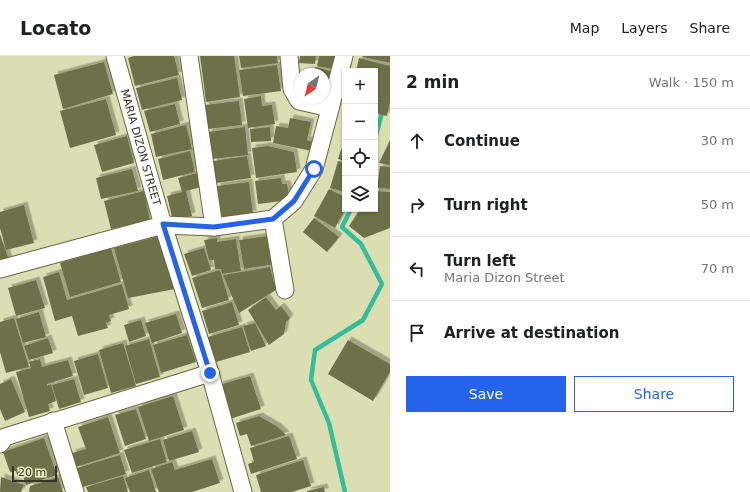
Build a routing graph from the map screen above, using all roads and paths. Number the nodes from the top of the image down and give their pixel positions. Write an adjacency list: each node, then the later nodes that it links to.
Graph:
1 (115, 56): 7 (street, MARIA DIZON STREET)
2 (189, 56): 8 (street)
3 (289, 56): 5 (street)
4 (344, 56): 5 (street)
5 (330, 108): 6 (street)
6 (273, 219): 8 (street); 10 (street)
7 (163, 224): 8 (street); 9 (street); 11 (street, MARIA DIZON STREET)
8 (214, 227)
9 (0, 269)
10 (285, 290)
11 (210, 373): 12 (street); 15 (street, MARIA DIZON STREET)
12 (52, 421): 13 (street); 14 (street)
13 (0, 444)
14 (75, 492)
15 (243, 492)

